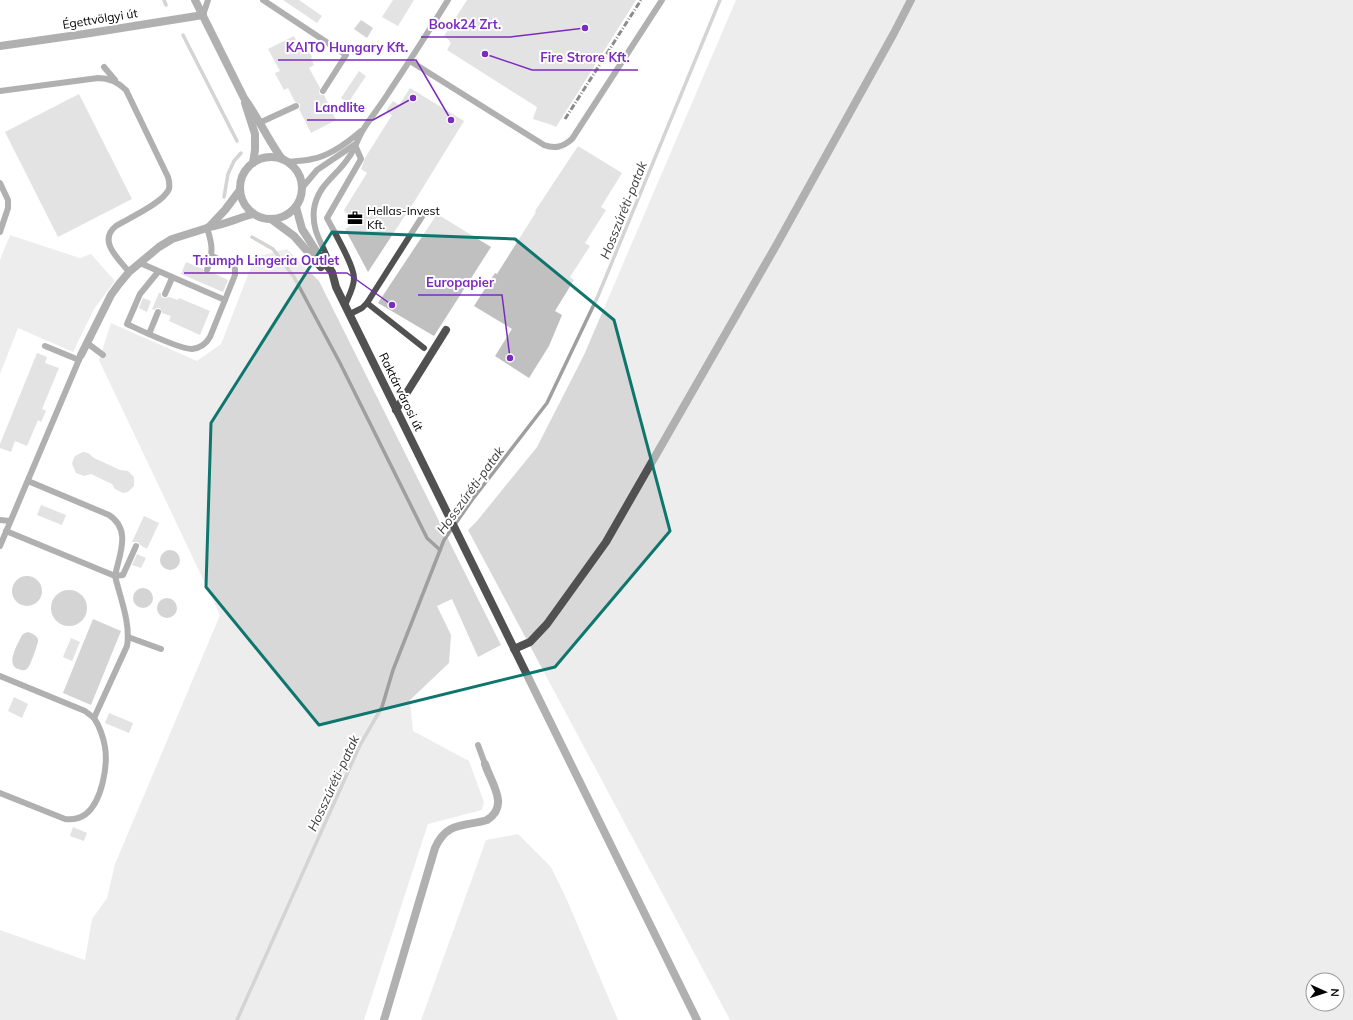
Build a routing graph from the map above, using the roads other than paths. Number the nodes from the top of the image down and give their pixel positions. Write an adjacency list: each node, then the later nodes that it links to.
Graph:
1 (195, 0): 7 (street)
2 (208, 0): 7 (lane)
3 (263, 0): 13 (lane)
4 (448, 0): 9 (lane)
5 (662, 0): 9 (lane)
6 (911, 0): 61 (street)
7 (203, 15): 8 (street, Égettvölgyi út); 14 (street)
8 (0, 46)
9 (410, 61): 17 (lane)
10 (104, 67): 11 (lane)
11 (116, 82): 12 (lane); 33 (lane)
12 (0, 91)
13 (323, 91)
14 (244, 98): 16 (street); 20 (street)
15 (296, 106): 16 (lane)
16 (260, 124): 19 (street)
17 (364, 129): 18 (lane); 19 (lane)
18 (355, 145): 22 (lane); 35 (lane); 41 (lane)
19 (285, 160): 20 (street); 22 (street)
20 (253, 162): 23 (street)
21 (0, 183): 29 (lane)
22 (302, 188): 24 (street)
23 (240, 190): 26 (street); 28 (street)
24 (296, 207): 27 (street); 35 (street, Raktárvárosi út)
25 (425, 212): 40 (lane)
26 (253, 214): 27 (street, Raktárvárosi út); 28 (street)
27 (271, 219): 37 (street, Raktárvárosi út)
28 (208, 227): 30 (lane); 31 (street)
29 (0, 232)
30 (212, 256): 32 (lane); 39 (lane)
31 (140, 263): 33 (street); 34 (lane)
32 (207, 270)
33 (129, 272): 46 (street)
34 (158, 272): 36 (lane); 45 (lane)
35 (332, 272): 37 (street, Raktárvárosi út)
36 (172, 278): 38 (lane); 39 (lane)
37 (336, 287): 41 (street, Raktárvárosi út)
38 (165, 294)
39 (225, 300): 45 (lane)
40 (367, 303): 43 (lane); 48 (lane)
41 (345, 304): 43 (street, Raktárvárosi út)
42 (158, 312): 45 (lane)
43 (350, 314): 51 (street, Raktárvárosi út)
44 (446, 330): 51 (street)
45 (149, 334)
46 (87, 343): 49 (lane); 50 (street)
47 (45, 346): 50 (lane)
48 (424, 348)
49 (103, 355)
50 (80, 358): 52 (lane)
51 (396, 410): 61 (street, Raktárvárosi út)
52 (28, 481): 54 (lane); 58 (lane)
53 (0, 520): 54 (lane)
54 (10, 521): 55 (lane)
55 (6, 531): 56 (lane); 58 (lane)
56 (0, 546)
57 (136, 546): 58 (lane)
58 (115, 576): 59 (lane)
59 (128, 637): 60 (lane); 63 (lane)
60 (161, 649)
61 (514, 649): 68 (street, Raktárvárosi út)
62 (0, 676): 63 (lane)
63 (94, 718): 66 (lane)
64 (478, 745): 65 (lane)
65 (485, 764): 67 (street)
66 (0, 793)
67 (384, 1020)
68 (697, 1020)

